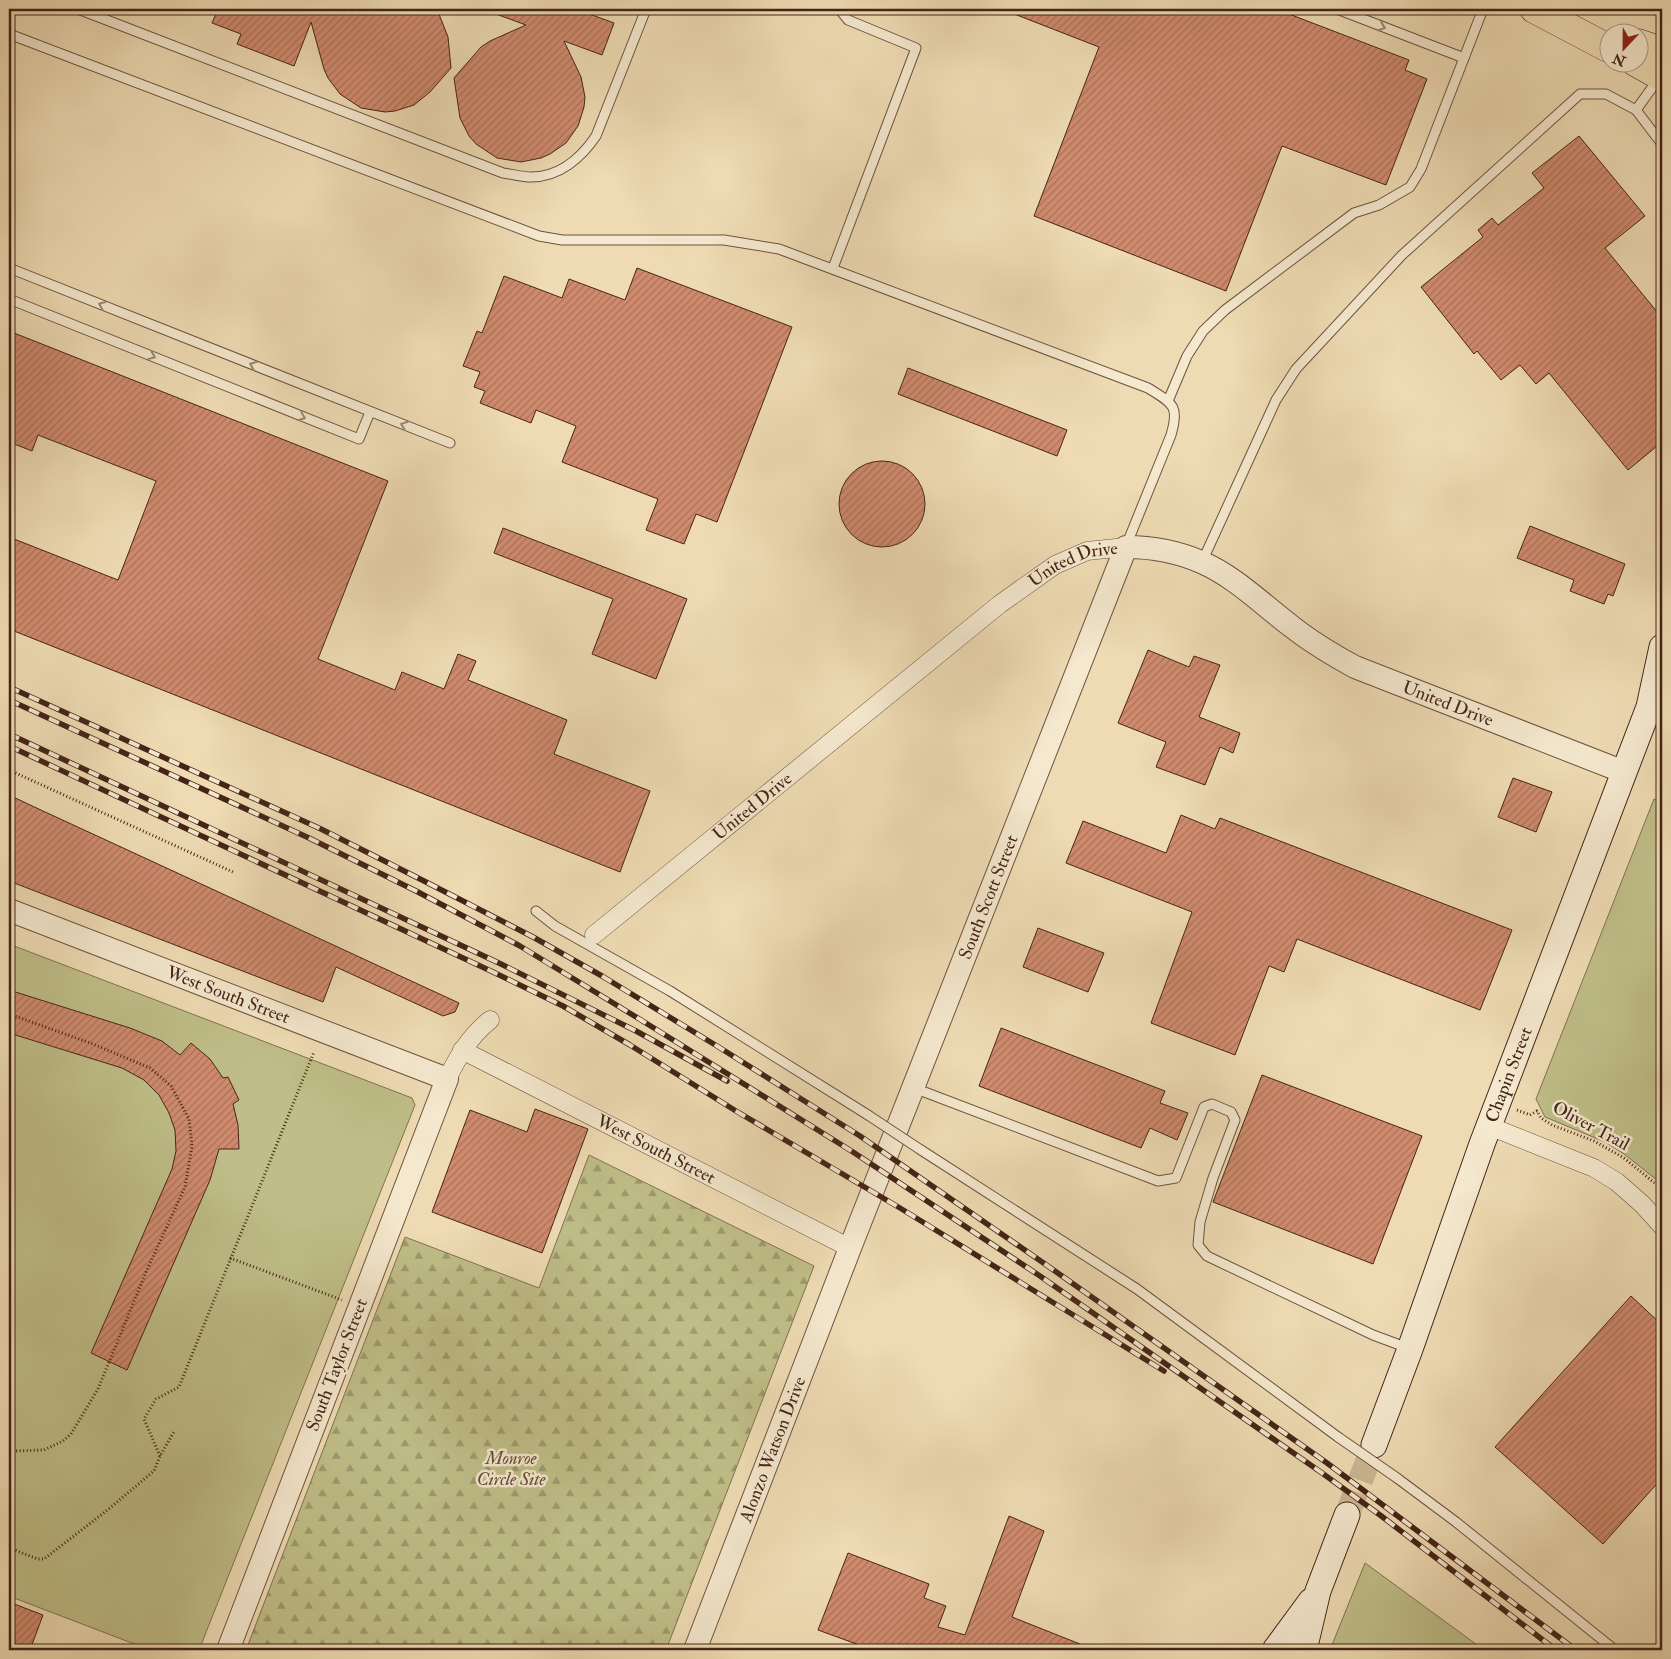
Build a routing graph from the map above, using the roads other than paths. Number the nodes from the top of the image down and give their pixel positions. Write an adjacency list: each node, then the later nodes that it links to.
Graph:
1 (78, 9): 2 (lane)
2 (646, 9)
3 (839, 9): 17 (lane)
4 (1337, 9): 11 (lane, one-way to 11)
5 (1483, 9): 11 (lane)
6 (1534, 9): 7 (main road); 9 (main road)
7 (1598, 30)
8 (9, 34): 17 (lane)
9 (1598, 43)
10 (1648, 53): 13 (main road)
11 (1464, 58): 19 (lane)
12 (1648, 65): 13 (main road)
13 (1662, 68): 14 (lane)
14 (1636, 110): 15 (lane); 23 (lane)
15 (1662, 144)
16 (9, 268): 20 (lane, one-way to 16)
17 (833, 268): 19 (lane)
18 (9, 299): 20 (lane, one-way to 20)
19 (1168, 401): 22 (lane)
20 (370, 412): 21 (lane, one-way to 20)
21 (450, 442)
22 (1126, 546): 23 (street, United Drive); 30 (street, United Drive); 34 (street, South Scott Street)
23 (1202, 562): 27 (street, United Drive)
24 (1662, 647): 26 (main road, Chapin Street)
25 (1662, 685): 26 (main road, Chapin Street)
26 (1649, 707): 27 (main road, Chapin Street)
27 (1624, 772): 35 (main road, Chapin Street)
28 (9, 910): 33 (street, West South Street)
29 (536, 911): 46 (lane, bridge)
30 (594, 935)
31 (490, 1020): 32 (street)
32 (462, 1050): 33 (street); 37 (street, West South Street)
33 (447, 1079): 42 (street, South Taylor Street)
34 (913, 1088): 37 (street, South Scott Street); 38 (lane)
35 (1489, 1126): 36 (street); 38 (main road, Chapin Street)
36 (1662, 1226)
37 (850, 1248): 43 (street, Alonzo Watson Drive)
38 (1410, 1349): 39 (main road, Chapin Street)
39 (1374, 1445)
40 (1347, 1515): 41 (main road)
41 (1318, 1591): 44 (main road); 45 (main road)
42 (228, 1650)
43 (695, 1650)
44 (1275, 1650)
45 (1304, 1650)
46 (1615, 1650)

